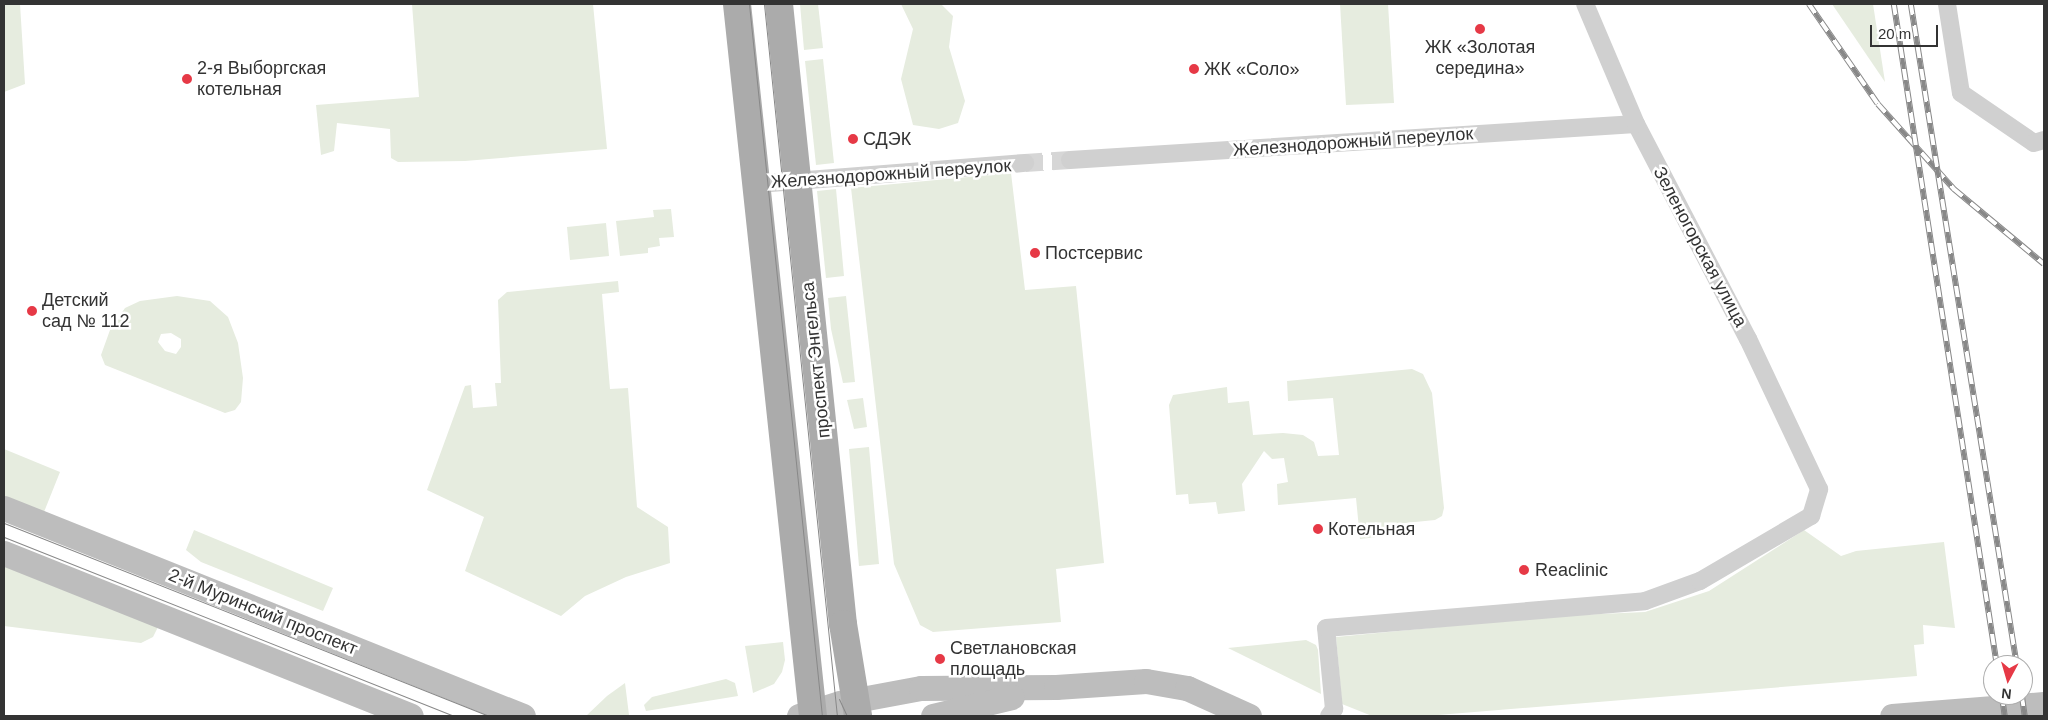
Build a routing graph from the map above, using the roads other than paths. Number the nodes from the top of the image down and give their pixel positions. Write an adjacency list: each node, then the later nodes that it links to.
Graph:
1 (737, 4): 10 (main road)
2 (779, 4): 9 (main road, проспект Энгельса)
3 (1585, 4): 5 (street, Зеленогорская улица)
4 (1947, 4): 6 (street)
5 (1636, 124): 7 (street, Железнодорожный переулок); 21 (street, Зеленогорская улица)
6 (2044, 140)
7 (1070, 160)
8 (1025, 163): 9 (street, Железнодорожный переулок)
9 (796, 181): 10 (street, Железнодорожный переулок); 15 (main road, проспект Энгельса)
10 (757, 184): 16 (main road)
11 (4, 508): 18 (main road, 2-й Муринский проспект)
12 (4, 553): 17 (main road)
13 (1056, 687): 15 (main road); 19 (main road); 20 (main road)
14 (2044, 704): 22 (main road)
15 (857, 708): 16 (main road)
16 (808, 715)
17 (411, 716)
18 (522, 716)
19 (933, 716)
20 (1249, 716)
21 (1329, 716)
22 (1892, 716)

